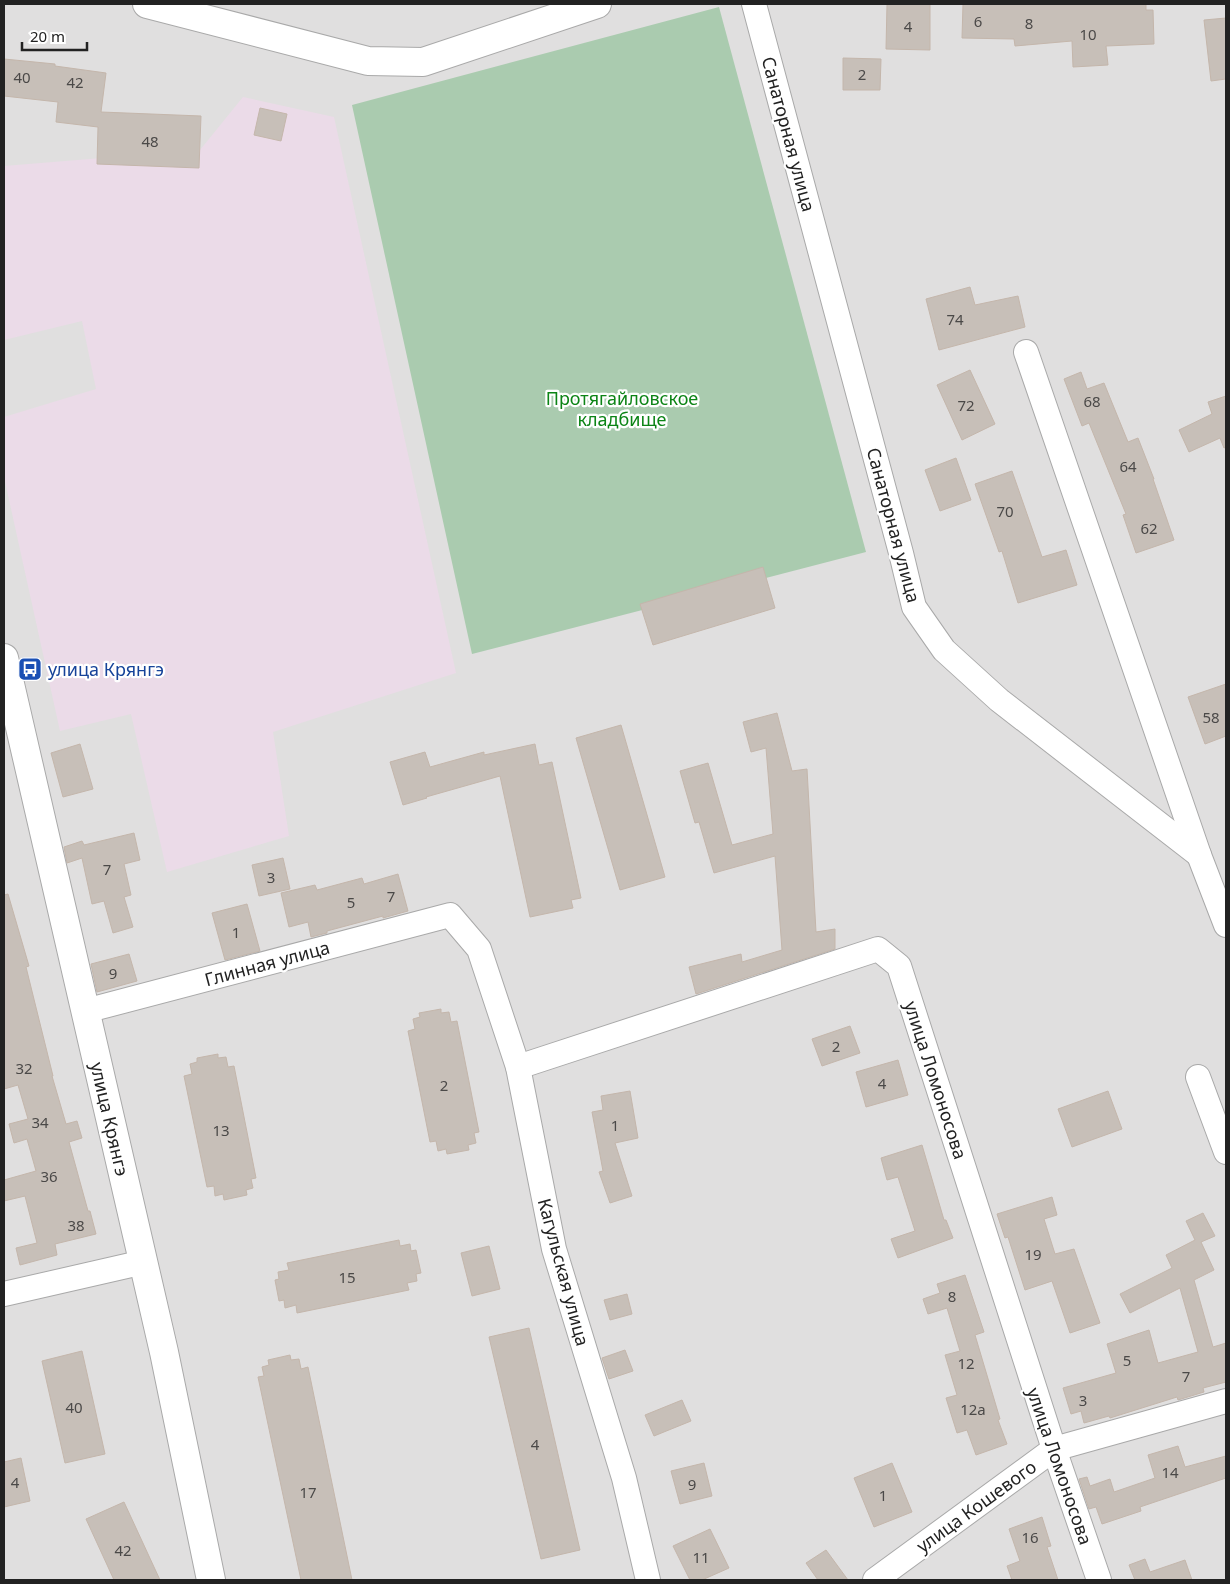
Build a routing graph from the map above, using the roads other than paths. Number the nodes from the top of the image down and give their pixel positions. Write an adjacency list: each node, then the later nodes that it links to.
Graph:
1 (147, 4): 2 (street)
2 (597, 4)
3 (754, 4): 6 (street, Санаторная улица)
4 (1026, 352): 6 (street)
5 (4, 658): 9 (street, улица Крянгэ)
6 (1199, 855): 8 (street)
7 (450, 915): 9 (street, Глинная улица); 10 (street, Кагульская улица)
8 (1226, 925)
9 (85, 1011): 13 (street, улица Крянгэ)
10 (518, 1067): 16 (street, улица Ломоносова); 18 (street, Кагульская улица)
11 (1198, 1077): 12 (street)
12 (1226, 1152)
13 (144, 1262): 14 (street); 17 (street, улица Крянгэ)
14 (4, 1294)
15 (1226, 1401): 16 (street, улица Кошевого)
16 (1054, 1449): 19 (street, улица Кошевого); 20 (street, улица Ломоносова)
17 (211, 1580)
18 (648, 1580)
19 (875, 1580)
20 (1100, 1580)

